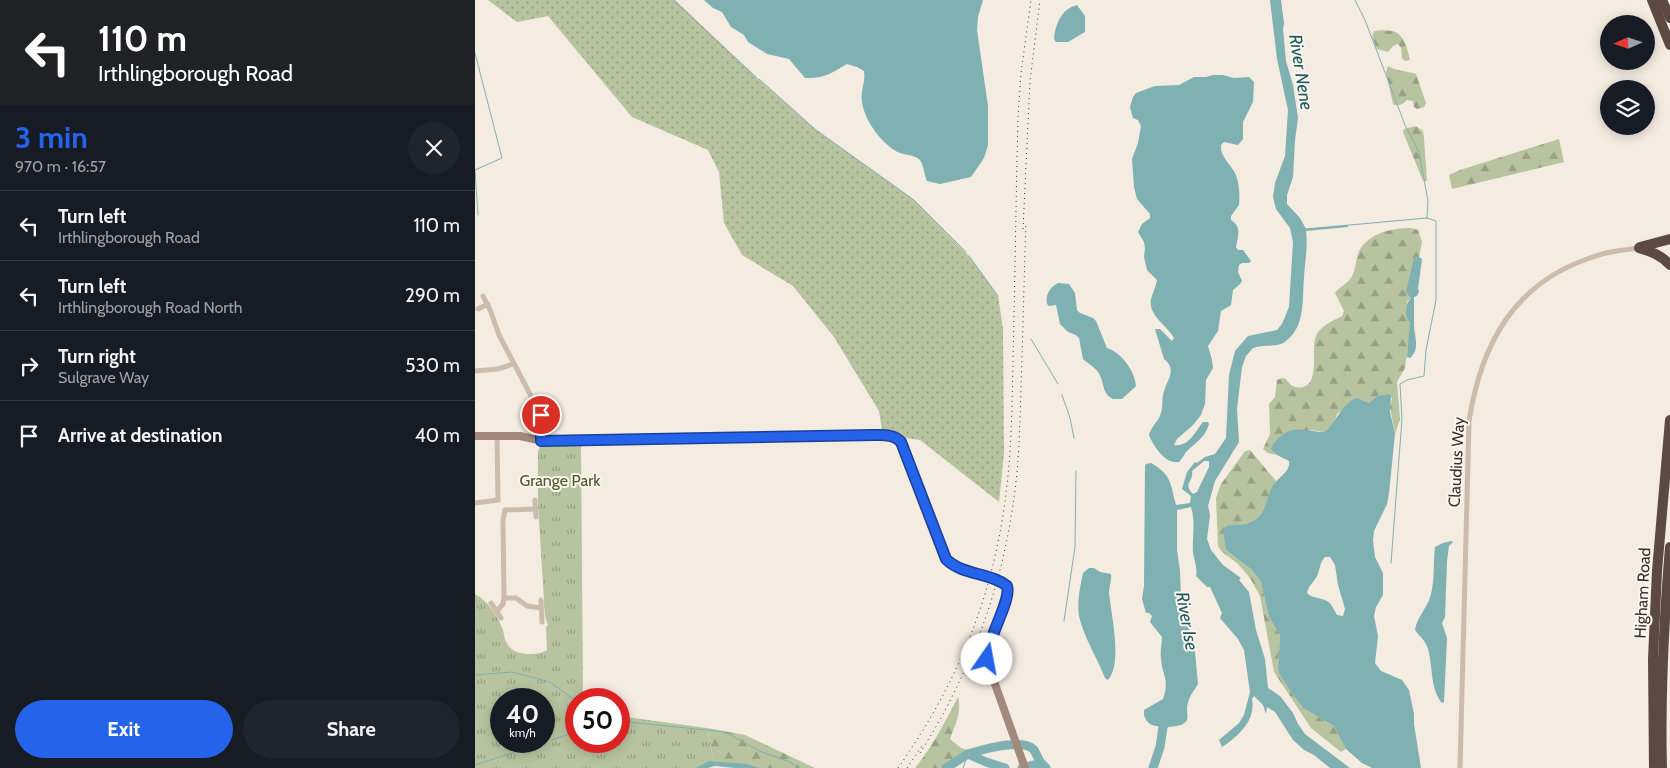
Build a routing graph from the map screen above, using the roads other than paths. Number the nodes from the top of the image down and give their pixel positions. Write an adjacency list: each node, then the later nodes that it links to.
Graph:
1 (1652, 0): 4 (highway)
2 (1663, 0): 3 (highway)
3 (1670, 18)
4 (1670, 44)
5 (1670, 239): 6 (highway)
6 (1639, 248): 7 (highway); 32 (street, Claudius Way)
7 (1670, 266)
8 (483, 296): 9 (street)
9 (488, 304): 10 (street); 11 (street)
10 (478, 309)
11 (513, 364): 12 (street); 16 (street)
12 (475, 371)
13 (1670, 420): 33 (highway, Higham Road)
14 (475, 436): 15 (main road)
15 (497, 436): 16 (main road); 17 (street)
16 (541, 441): 31 (main road, bridge)
17 (497, 500): 19 (street); 21 (street)
18 (535, 500): 20 (street)
19 (475, 503)
20 (536, 509): 21 (street); 22 (street)
21 (505, 510): 24 (street)
22 (536, 517)
23 (1670, 546): 34 (highway, Higham Road)
24 (504, 598): 27 (street); 28 (street)
25 (541, 600): 27 (street)
26 (491, 604): 28 (street)
27 (541, 608): 30 (street)
28 (497, 611): 29 (street)
29 (501, 618)
30 (542, 622)
31 (1024, 765)
32 (1460, 768)
33 (1654, 768)
34 (1662, 768)

